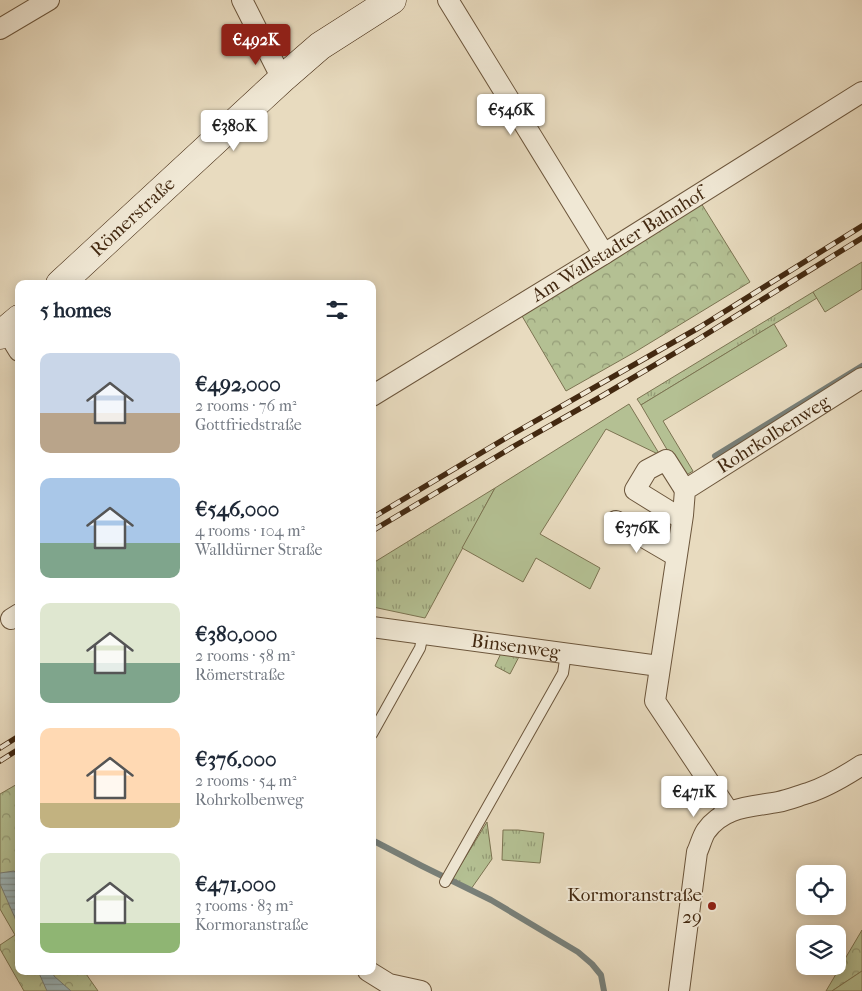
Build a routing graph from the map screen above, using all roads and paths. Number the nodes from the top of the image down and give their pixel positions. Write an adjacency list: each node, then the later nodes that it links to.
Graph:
1 (48, 0): 6 (street)
2 (242, 0): 7 (street)
3 (392, 0): 5 (street, Römerstraße)
4 (448, 0): 9 (street)
5 (363, 8): 7 (street, Römerstraße)
6 (0, 29)
7 (282, 79): 10 (street, Römerstraße)
8 (862, 92): 9 (street, Am Wallstadter Bahnhof)
9 (604, 254): 12 (street, Am Wallstadter Bahnhof)
10 (64, 280)
11 (862, 378): 13 (street, Rohrkolbenweg)
12 (376, 394)
13 (685, 490): 14 (street); 14 (street)
14 (682, 519): 16 (street)
15 (616, 521): 16 (street)
16 (676, 556): 20 (street)
17 (376, 628): 18 (street, Binsenweg)
18 (423, 634): 19 (street, Binsenweg); 21 (lane)
19 (566, 653): 20 (street, Binsenweg); 24 (lane)
20 (659, 666): 23 (street)
21 (376, 727)
22 (862, 766): 23 (street)
23 (729, 812): 27 (street)
24 (445, 882)
25 (375, 975): 26 (street)
26 (421, 991)
27 (679, 991)

